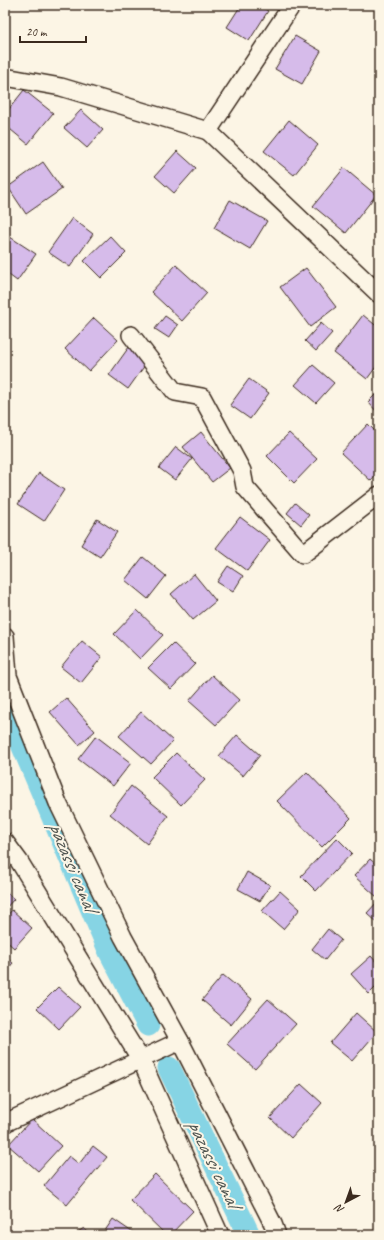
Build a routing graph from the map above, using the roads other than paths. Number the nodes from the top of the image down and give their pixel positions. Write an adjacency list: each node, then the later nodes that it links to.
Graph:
1 (292, 5): 3 (street)
2 (5, 77): 3 (street)
3 (208, 131): 4 (street)
4 (379, 294)
5 (131, 335): 6 (street)
6 (379, 495)
7 (5, 636): 9 (street)
8 (5, 842): 10 (street)
9 (180, 1041): 10 (street); 13 (street)
10 (140, 1060): 11 (street); 12 (street)
11 (5, 1123)
12 (220, 1235)
13 (277, 1235)

